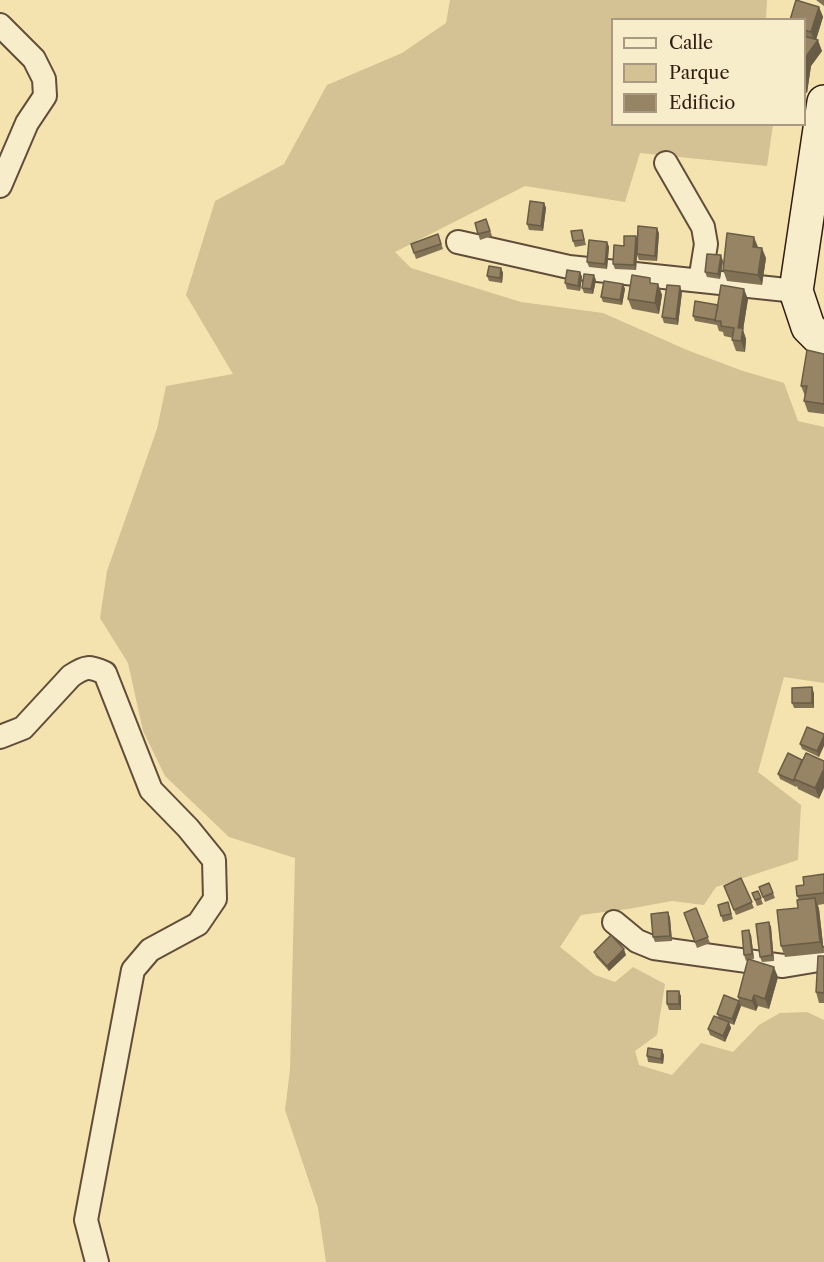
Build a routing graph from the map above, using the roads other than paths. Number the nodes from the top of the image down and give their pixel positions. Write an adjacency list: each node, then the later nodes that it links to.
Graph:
1 (0, 25): 4 (street)
2 (824, 102): 7 (street)
3 (666, 163): 6 (street)
4 (0, 186)
5 (458, 242): 6 (street)
6 (700, 281): 7 (street)
7 (796, 291): 8 (street)
8 (824, 344)
9 (0, 737): 12 (street)
10 (614, 922): 11 (street)
11 (824, 959)
12 (97, 1262)

